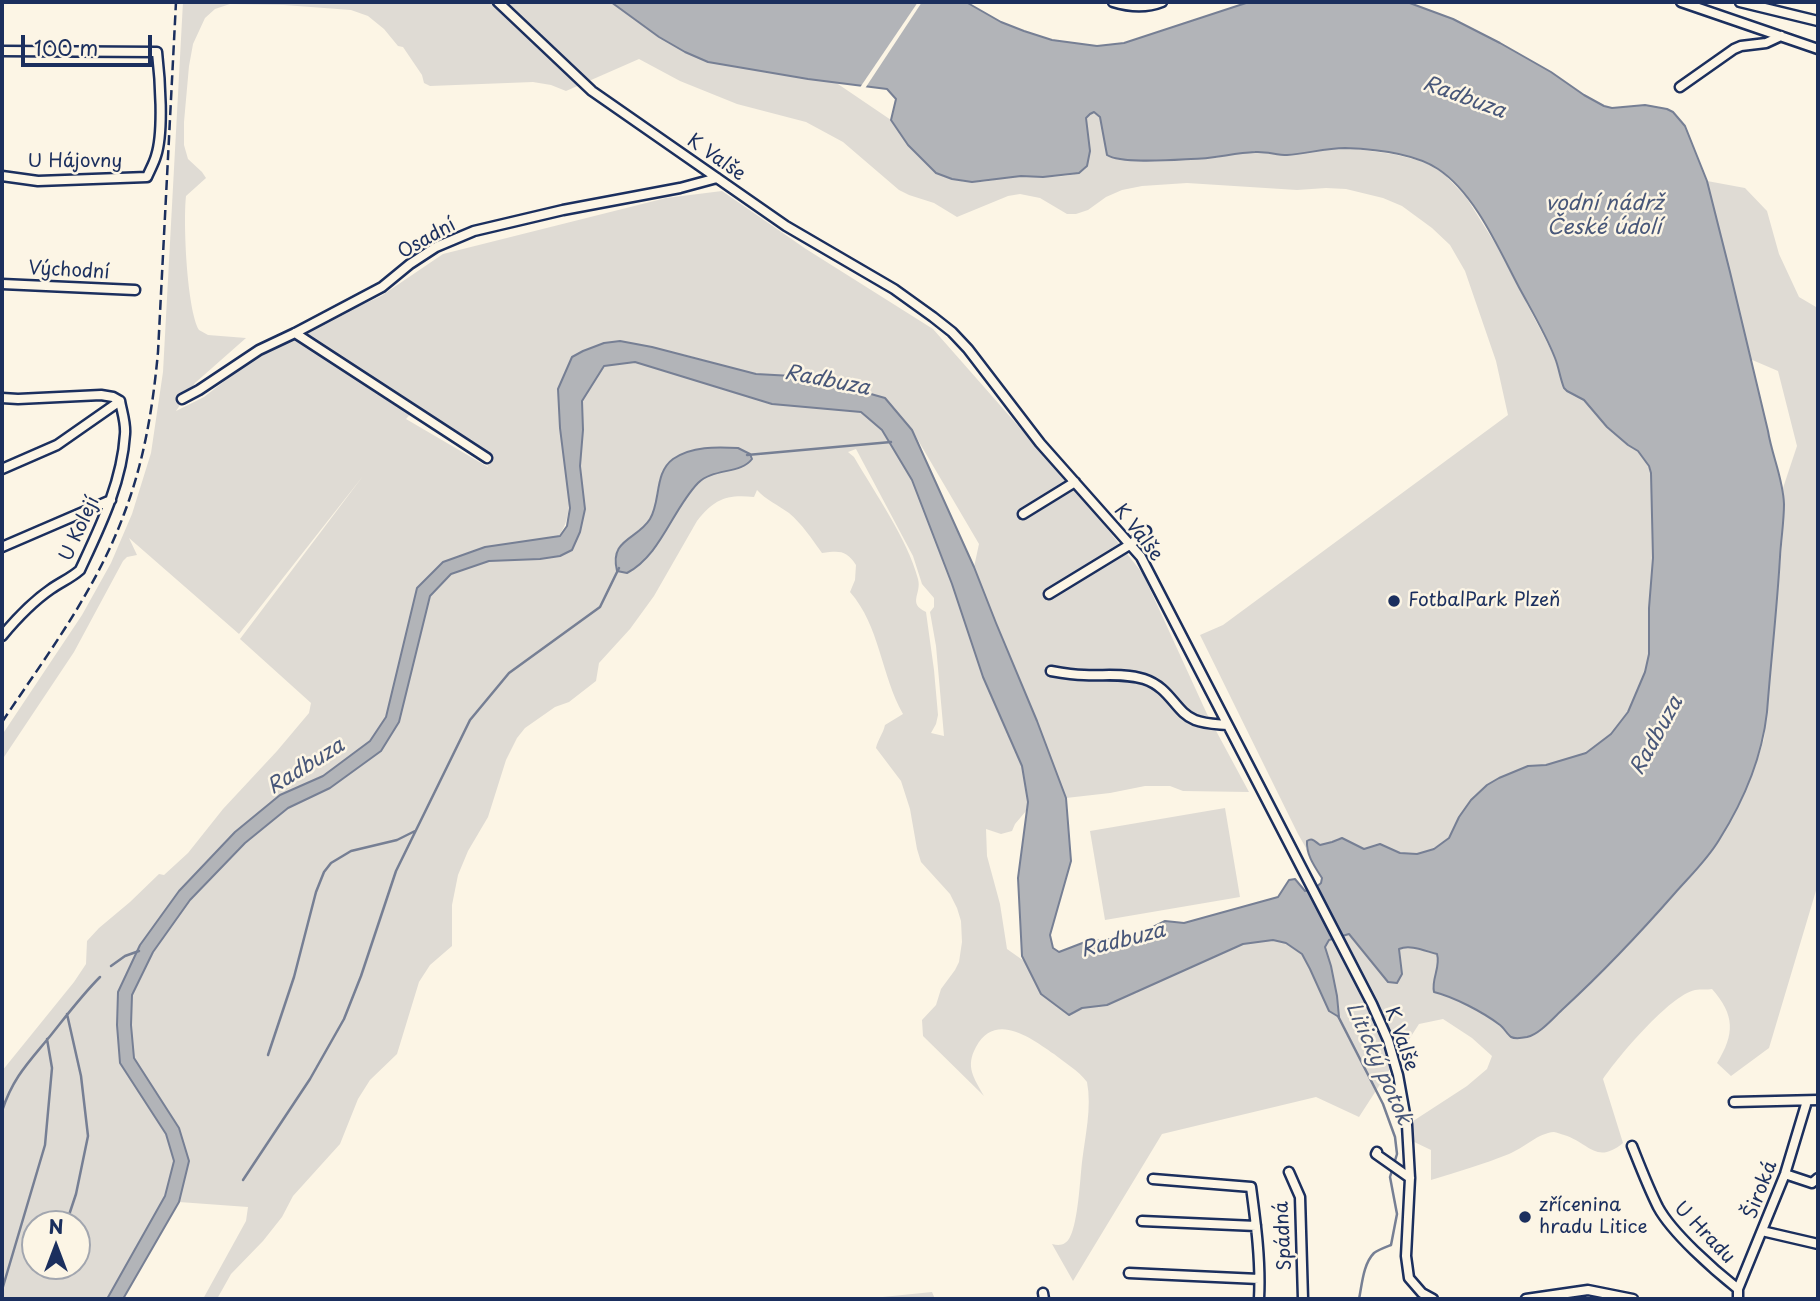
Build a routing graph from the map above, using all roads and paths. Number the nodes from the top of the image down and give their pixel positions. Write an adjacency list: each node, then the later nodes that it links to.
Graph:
1 (498, 2): 12 (street, K Valše)
2 (1113, 2): 3 (street)
3 (1162, 2)
4 (1681, 2): 7 (street)
5 (1740, 2): 6 (street)
6 (1818, 21)
7 (1781, 36): 8 (street); 10 (street)
8 (1818, 49)
9 (2, 51): 11 (street, U Hájovny)
10 (1680, 87)
11 (2, 176)
12 (717, 178): 15 (street, Osadní); 21 (street, K Valše)
13 (2, 284): 14 (street, Východní)
14 (135, 290)
15 (295, 333): 17 (street, Osadní); 19 (street)
16 (2, 398): 18 (street)
17 (182, 398)
18 (120, 401): 20 (street); 22 (street, U Kolejí)
19 (487, 458)
20 (2, 469)
21 (1075, 482): 23 (street); 25 (street, K Valše)
22 (111, 500): 26 (street); 28 (street, U Kolejí)
23 (1023, 514)
24 (1146, 531): 25 (street)
25 (1131, 544): 27 (street); 30 (street, K Valše)
26 (2, 547)
27 (1049, 594)
28 (2, 636)
29 (1051, 671): 30 (street)
30 (1227, 725): 38 (street, K Valše)
31 (1818, 1100): 32 (street)
32 (1807, 1101): 33 (street); 37 (street, Široká)
33 (1734, 1102)
34 (1632, 1146): 47 (street, U Hradu)
35 (1377, 1152): 38 (street)
36 (1289, 1172): 49 (street, Spádná)
37 (1785, 1174): 39 (street); 43 (street, Široká)
38 (1410, 1178): 50 (street, K Valše)
39 (1818, 1178)
40 (1153, 1179): 42 (street)
41 (1142, 1221): 42 (street)
42 (1256, 1226): 46 (street)
43 (1762, 1231): 44 (street); 47 (street, Široká)
44 (1818, 1244)
45 (1129, 1273): 46 (street)
46 (1259, 1279): 48 (street)
47 (1738, 1289): 53 (street, U Hradu)
48 (1259, 1299)
49 (1303, 1299)
50 (1433, 1299)
51 (1526, 1299): 52 (street)
52 (1633, 1299)
53 (1738, 1299)

